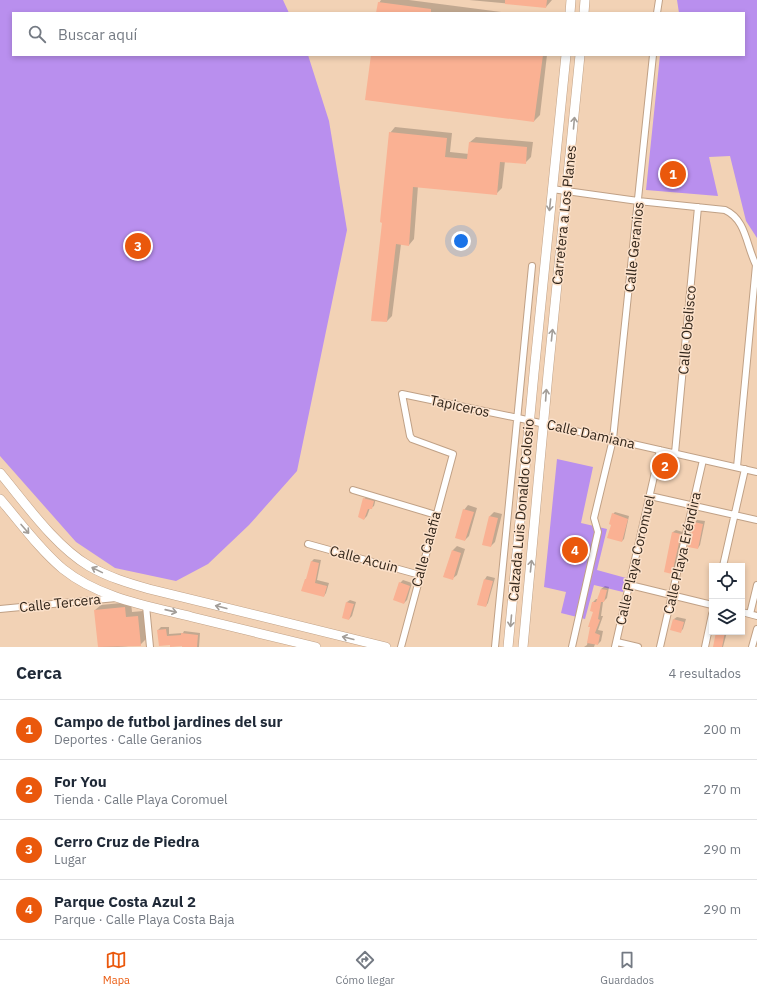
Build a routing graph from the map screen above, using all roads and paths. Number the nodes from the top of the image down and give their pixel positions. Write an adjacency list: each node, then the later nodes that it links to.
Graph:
1 (571, 0): 4 (main road)
2 (585, 0): 5 (main road)
3 (659, 0): 6 (street)
4 (570, 12)
5 (584, 12)
6 (658, 12)
7 (566, 56): 10 (main road, Carretera a Los Planes)
8 (580, 56): 11 (main road, Carretera a Los Planes, one-way to 8)
9 (653, 56): 12 (street, Calle Geranios)
10 (552, 189): 11 (street); 16 (main road, Carretera a Los Planes, one-way to 16)
11 (567, 191): 12 (street); 17 (main road, Carretera a Los Planes, one-way to 11)
12 (638, 202): 13 (street); 21 (street, Calle Geranios)
13 (698, 207): 15 (street); 24 (street, Calle Obelisco)
14 (532, 266): 18 (street)
15 (757, 266): 26 (street)
16 (534, 373): 19 (main road, Calzada Luis Donaldo Colosio)
17 (548, 374): 20 (main road, Calzada Luis Donaldo Colosio, one-way to 17)
18 (518, 418): 19 (street, Calle Damiana); 23 (street, Tapiceros); 55 (street)
19 (529, 420): 20 (street, Calle Damiana); 56 (main road, Calzada Luis Donaldo Colosio, one-way to 56)
20 (544, 424): 21 (street, Calle Damiana); 57 (main road, Calzada Luis Donaldo Colosio, one-way to 20)
21 (613, 439): 22 (street, Calle Damiana); 58 (street, Calle Geranios)
22 (660, 450): 24 (street, Calle Damiana); 31 (street, Calle Playa Coromuel)
23 (452, 452): 34 (street, Calle Calafia)
24 (675, 453): 25 (street, Calle Damiana)
25 (703, 460): 26 (street, Calle Damiana); 33 (street, Calle Playa Eréndira)
26 (737, 467): 27 (street, Calle Damiana)
27 (745, 469): 28 (street, Calle Damiana); 35 (street)
28 (757, 472)
29 (1, 478): 53 (main road, one-way to 29)
30 (353, 490): 34 (street)
31 (650, 496): 33 (street); 40 (street, Calle Playa Coromuel)
32 (0, 499): 43 (main road, one-way to 43)
33 (693, 506): 35 (street); 42 (street, Calle Playa Eréndira)
34 (436, 515): 39 (street, Calle Calafia)
35 (734, 515): 36 (street); 38 (street)
36 (754, 520)
37 (308, 544): 39 (street, Calle Acuin)
38 (724, 563)
39 (420, 575): 54 (street, Calle Calafia)
40 (630, 585): 42 (street); 50 (street, Calle Playa Coromuel)
41 (757, 585): 47 (street)
42 (672, 595): 44 (street); 60 (street, Calle Playa Eréndira)
43 (120, 598): 45 (main road); 46 (street, Calle Tercera)
44 (709, 604)
45 (146, 606): 51 (street); 52 (main road, one-way to 52)
46 (0, 609)
47 (754, 615)
48 (709, 628): 61 (street)
49 (757, 629): 62 (street)
50 (616, 644): 59 (street)
51 (150, 647)
52 (316, 647)
53 (386, 647)
54 (401, 647)
55 (495, 647)
56 (508, 647)
57 (523, 647)
58 (572, 647)
59 (638, 647)
60 (660, 647)
61 (705, 647)
62 (752, 647)

